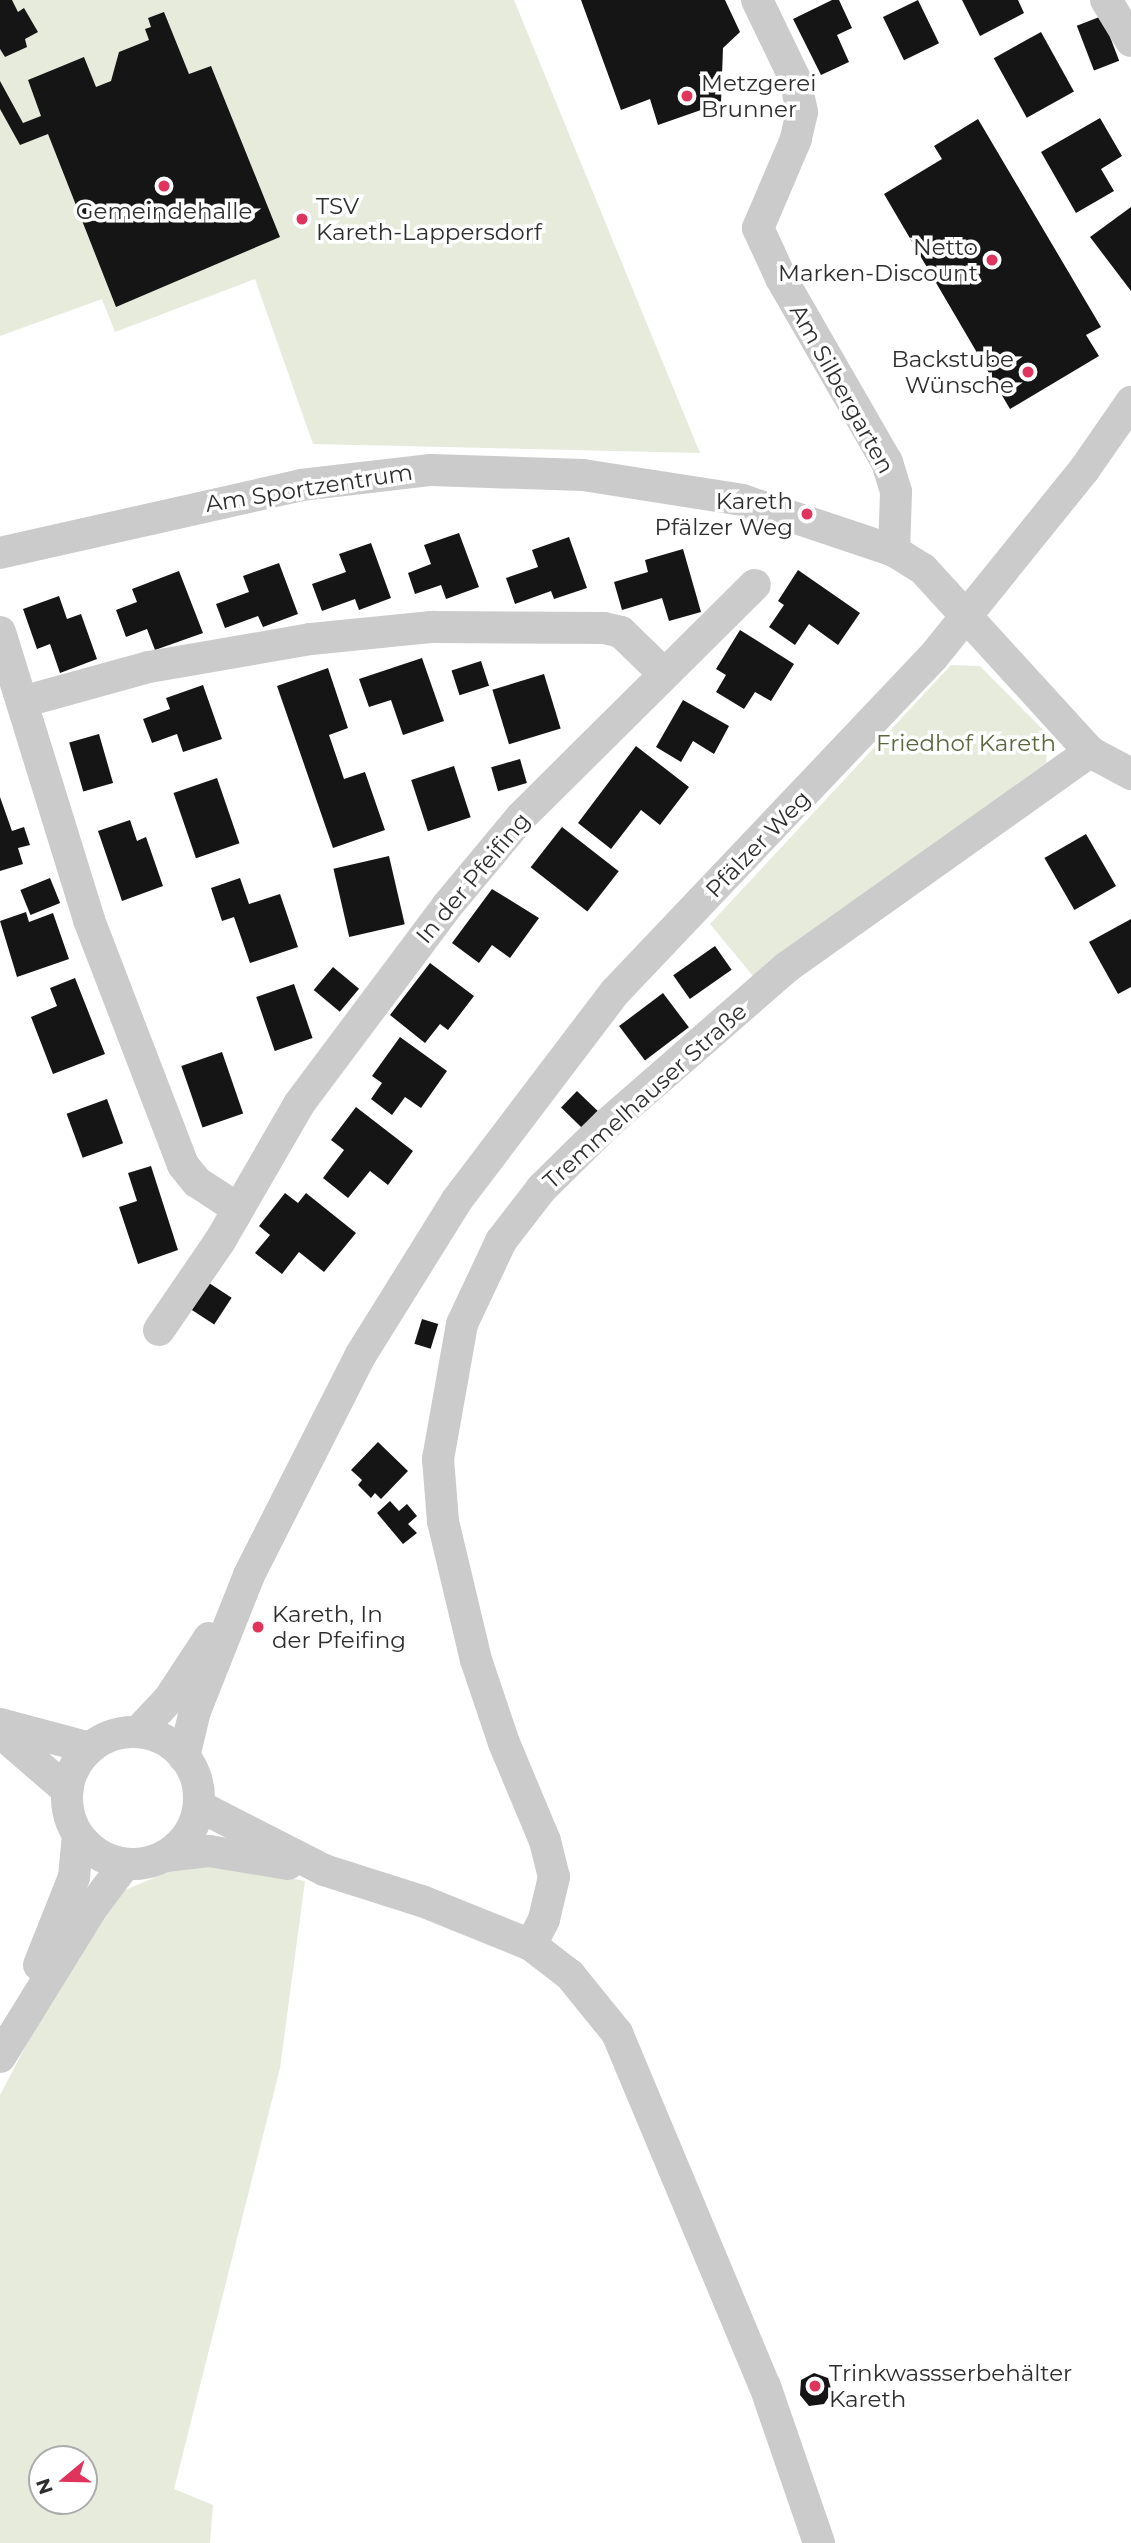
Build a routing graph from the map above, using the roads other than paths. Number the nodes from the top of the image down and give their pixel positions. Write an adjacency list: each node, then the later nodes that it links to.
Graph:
1 (757, 0): 5 (street, Am Silbergarten)
2 (1106, 0): 3 (street)
3 (1131, 41)
4 (1131, 402): 8 (street, Pfälzer Weg)
5 (894, 551): 6 (street, Am Sportzentrum); 8 (street, Am Sportzentrum)
6 (0, 552)
7 (755, 585): 10 (street, In der Pfeifing)
8 (965, 617): 12 (street); 16 (street, Pfälzer Weg)
9 (0, 632): 11 (street)
10 (664, 674): 11 (street); 14 (street, In der Pfeifing)
11 (22, 702): 14 (street)
12 (1090, 752): 13 (street); 28 (street, Tremmelhauser Straße)
13 (1131, 774)
14 (238, 1209): 15 (street, In der Pfeifing)
15 (159, 1330)
16 (249, 1575): 19 (street); 21 (street)
17 (0, 1724): 20 (street)
18 (0, 1732): 22 (street)
19 (138, 1732): 20 (street); 21 (street)
20 (90, 1748): 22 (street)
21 (184, 1757): 23 (street)
22 (67, 1790): 24 (street)
23 (199, 1805): 25 (street); 27 (street)
24 (78, 1835): 26 (street); 29 (street)
25 (165, 1856): 26 (street); 27 (street)
26 (125, 1864): 29 (street)
27 (324, 1870): 28 (street)
28 (531, 1945): 30 (street)
29 (6, 2046)
30 (819, 2543)

